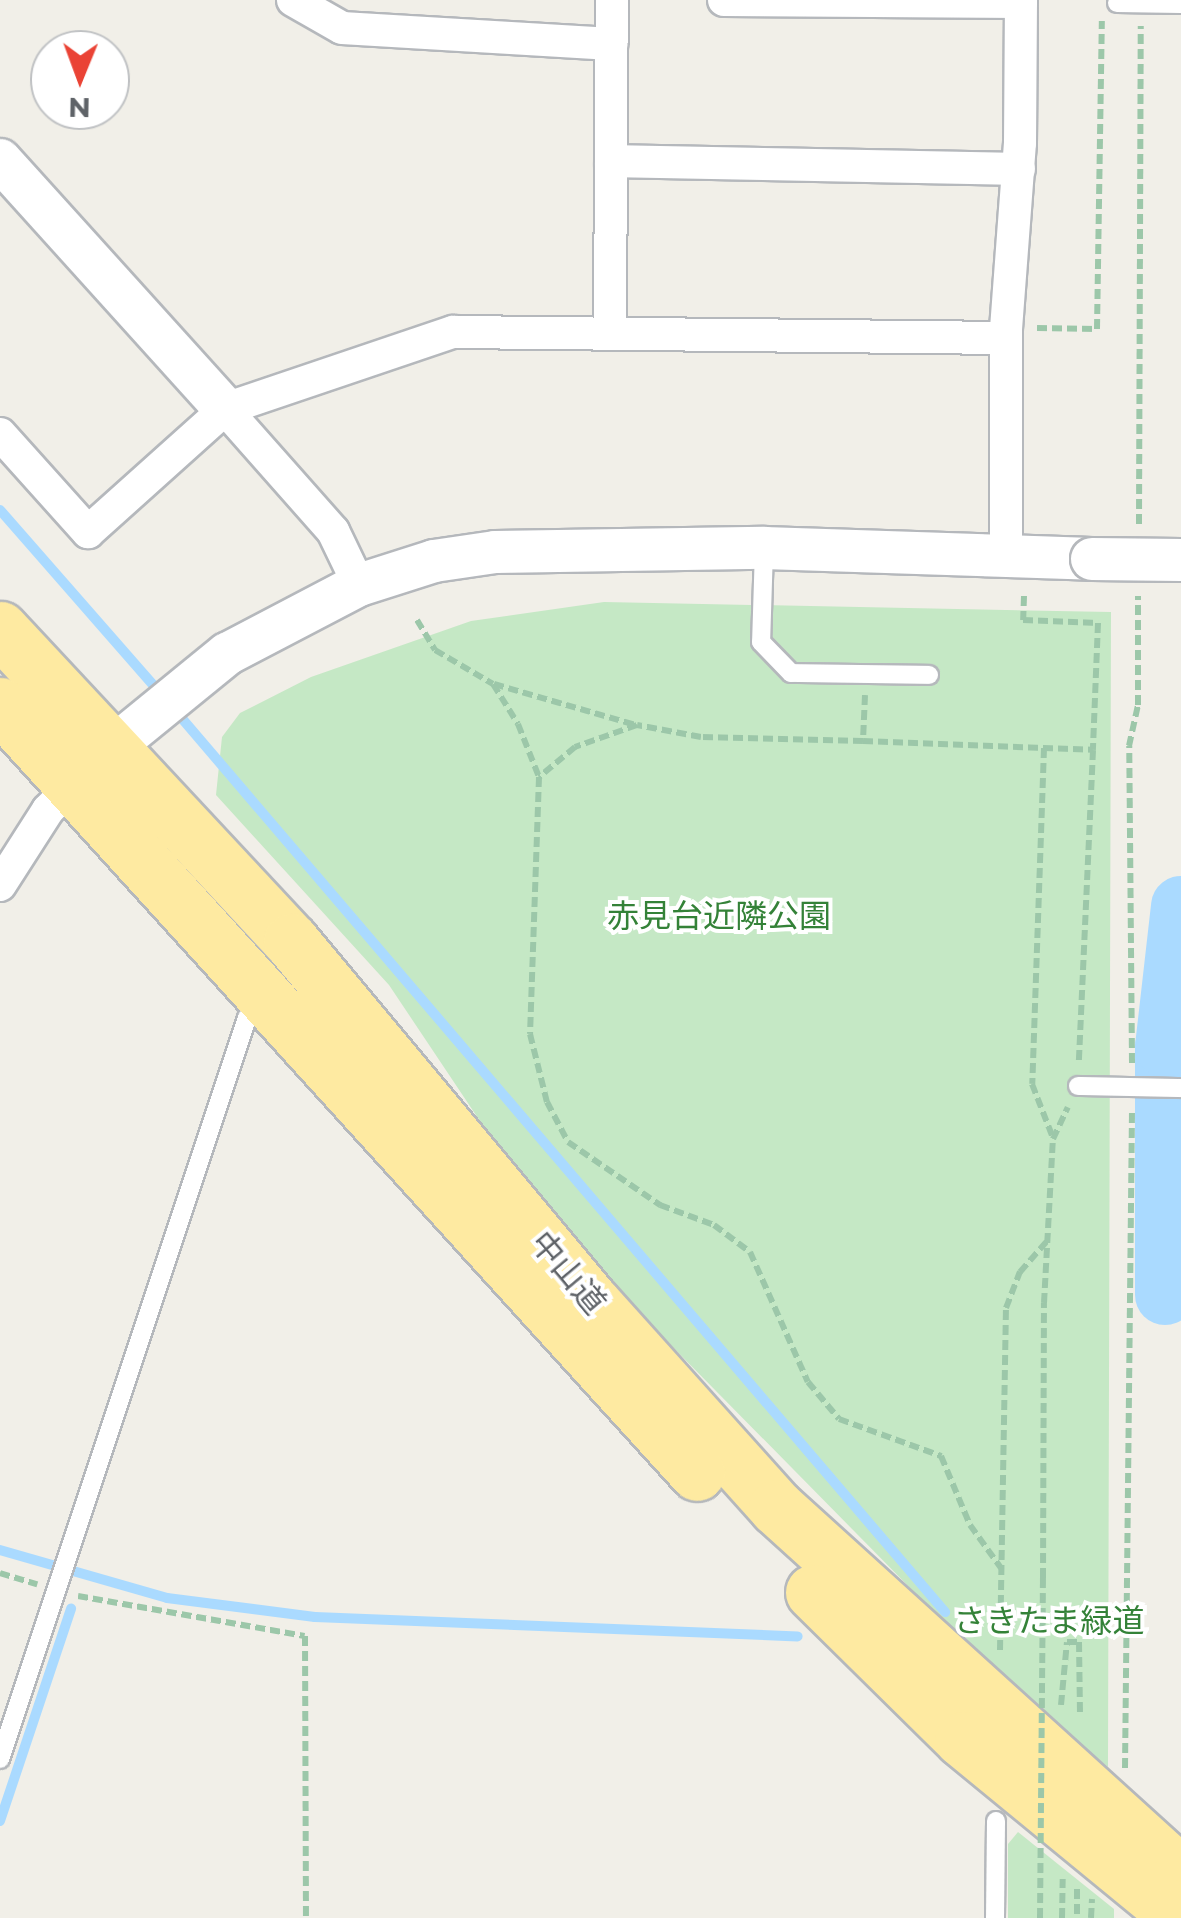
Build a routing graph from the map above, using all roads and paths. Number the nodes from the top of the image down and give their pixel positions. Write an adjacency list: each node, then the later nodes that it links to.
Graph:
1 (293, 0): 7 (street)
2 (612, 0): 7 (street)
3 (724, 0): 4 (street)
4 (1021, 1): 10 (street)
5 (1109, 3): 6 (lane); 11 (path)
6 (1181, 4)
7 (612, 44): 9 (street)
8 (0, 160): 13 (street)
9 (611, 162): 10 (street); 12 (street)
10 (1019, 169): 11 (street)
11 (1006, 333): 12 (street); 16 (street)
12 (610, 334): 13 (street)
13 (225, 409): 14 (street); 18 (street)
14 (0, 434)
15 (764, 548): 16 (street); 18 (street); 22 (lane)
16 (1006, 557): 17 (street, bridge)
17 (1181, 560)
18 (358, 585): 30 (street)
19 (1024, 596): 29 (path)
20 (417, 620): 24 (path)
21 (0, 629): 30 (highway, 中山道)
22 (865, 674): 23 (lane); 27 (path)
23 (929, 675)
24 (493, 684): 26 (path); 31 (path)
25 (0, 705): 30 (highway, 中山道)
26 (637, 725): 27 (path); 31 (path)
27 (864, 741): 28 (path)
28 (1044, 748): 29 (path); 37 (path)
29 (1093, 750): 34 (path)
30 (90, 768): 32 (street); 33 (highway, 中山道); 50 (highway, 中山道)
31 (539, 777): 39 (path)
32 (0, 885)
33 (265, 1002): 41 (lane); 50 (highway, 中山道)
34 (1078, 1086): 35 (lane); 37 (path)
35 (1141, 1088): 36 (lane); 46 (path)
36 (1181, 1088)
37 (1053, 1138): 38 (path)
38 (1048, 1240): 39 (path); 43 (path, bridge)
39 (1002, 1568): 42 (path)
40 (0, 1573): 41 (path)
41 (58, 1585): 45 (lane); 51 (path)
42 (999, 1666)
43 (1042, 1704): 44 (path); 53 (path, bridge)
44 (1080, 1713)
45 (0, 1759)
46 (1125, 1773)
47 (996, 1821): 52 (lane)
48 (1055, 1870): 54 (path)
49 (1077, 1881): 55 (path)
50 (1162, 1881)
51 (306, 1918)
52 (996, 1918)
53 (1040, 1918)
54 (1062, 1918)
55 (1077, 1918)

